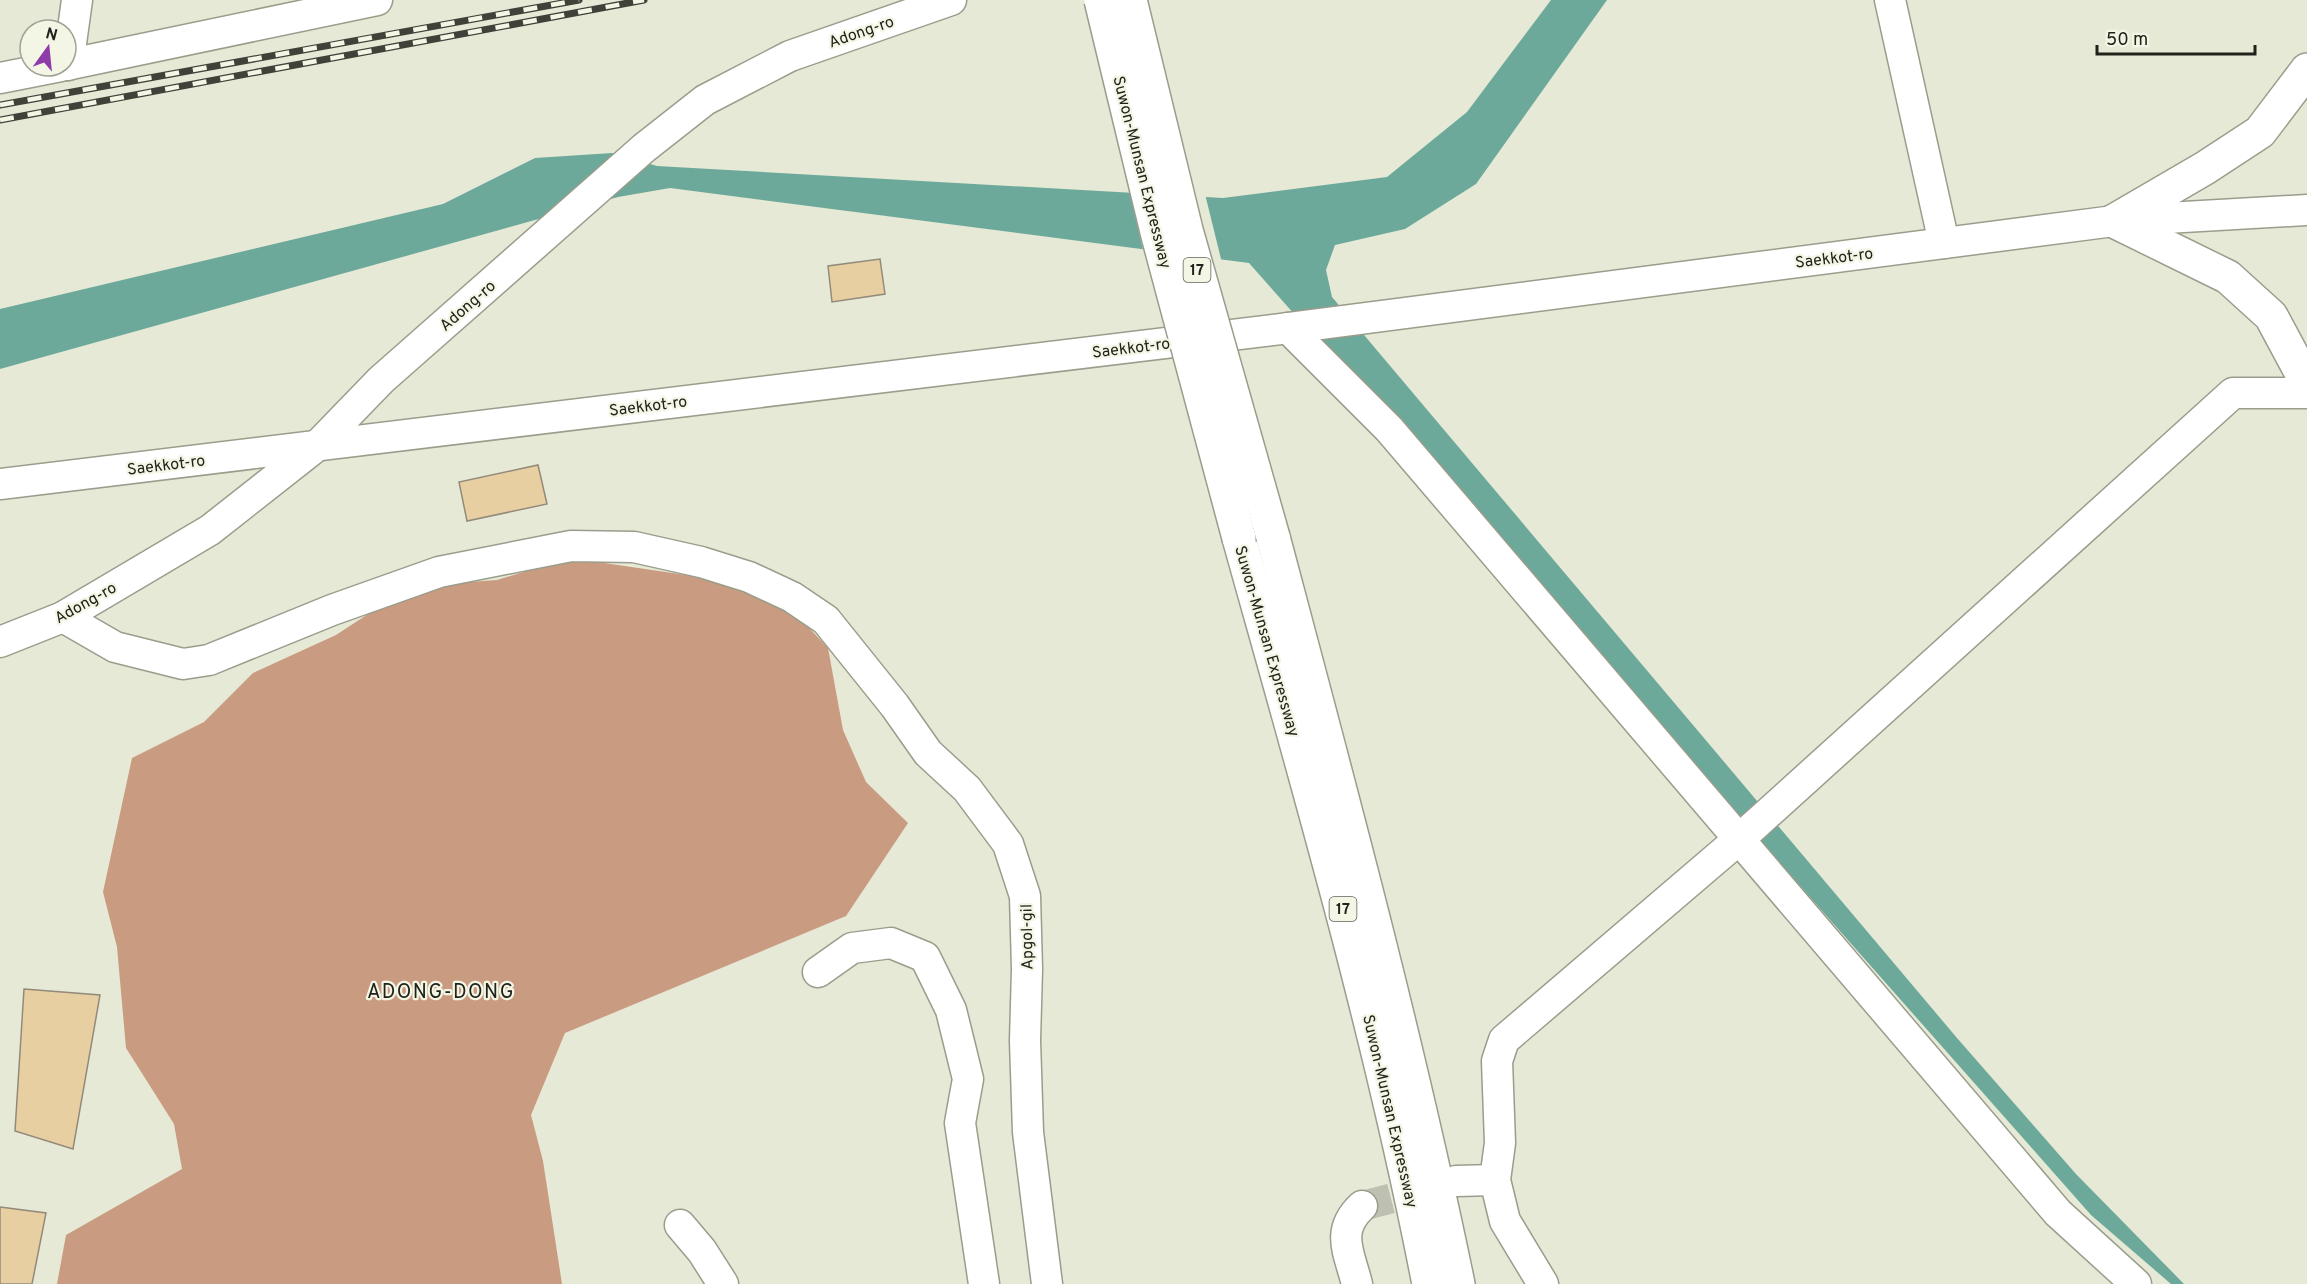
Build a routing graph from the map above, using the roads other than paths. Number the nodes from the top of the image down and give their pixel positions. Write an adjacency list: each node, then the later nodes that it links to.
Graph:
1 (77, 0): 8 (street)
2 (377, 0): 7 (street)
3 (951, 0): 19 (street, Adong-ro)
4 (1101, 0): 33 (main road, Suwon-Munsan Expressway / 17, bridge)
5 (1130, 0): 34 (main road, Suwon-Munsan Expressway / 17, bridge)
6 (1890, 0): 15 (street)
7 (307, 6): 9 (street)
8 (74, 18)
9 (78, 62)
10 (2307, 70): 14 (main road)
11 (18, 74): 12 (street)
12 (0, 78)
13 (2307, 210): 14 (street, Saekkot-ro)
14 (2114, 221): 15 (street, Saekkot-ro); 17 (main road)
15 (1944, 243): 16 (street, Saekkot-ro)
16 (1292, 328): 19 (street, Saekkot-ro); 23 (street)
17 (2307, 383)
18 (2307, 393): 23 (street)
19 (318, 445): 20 (street, Saekkot-ro); 21 (street, Adong-ro)
20 (0, 484)
21 (63, 616): 22 (street, Adong-ro); 31 (street, Apgol-gil)
22 (0, 642)
23 (1742, 836): 25 (street); 36 (street)
24 (818, 972): 30 (street)
25 (1495, 1180): 26 (street); 35 (street)
26 (1456, 1181)
27 (1362, 1206): 32 (street)
28 (680, 1225): 29 (street)
29 (723, 1284)
30 (984, 1284)
31 (1047, 1284)
32 (1357, 1284)
33 (1429, 1284)
34 (1458, 1284)
35 (1543, 1284)
36 (2136, 1284)

